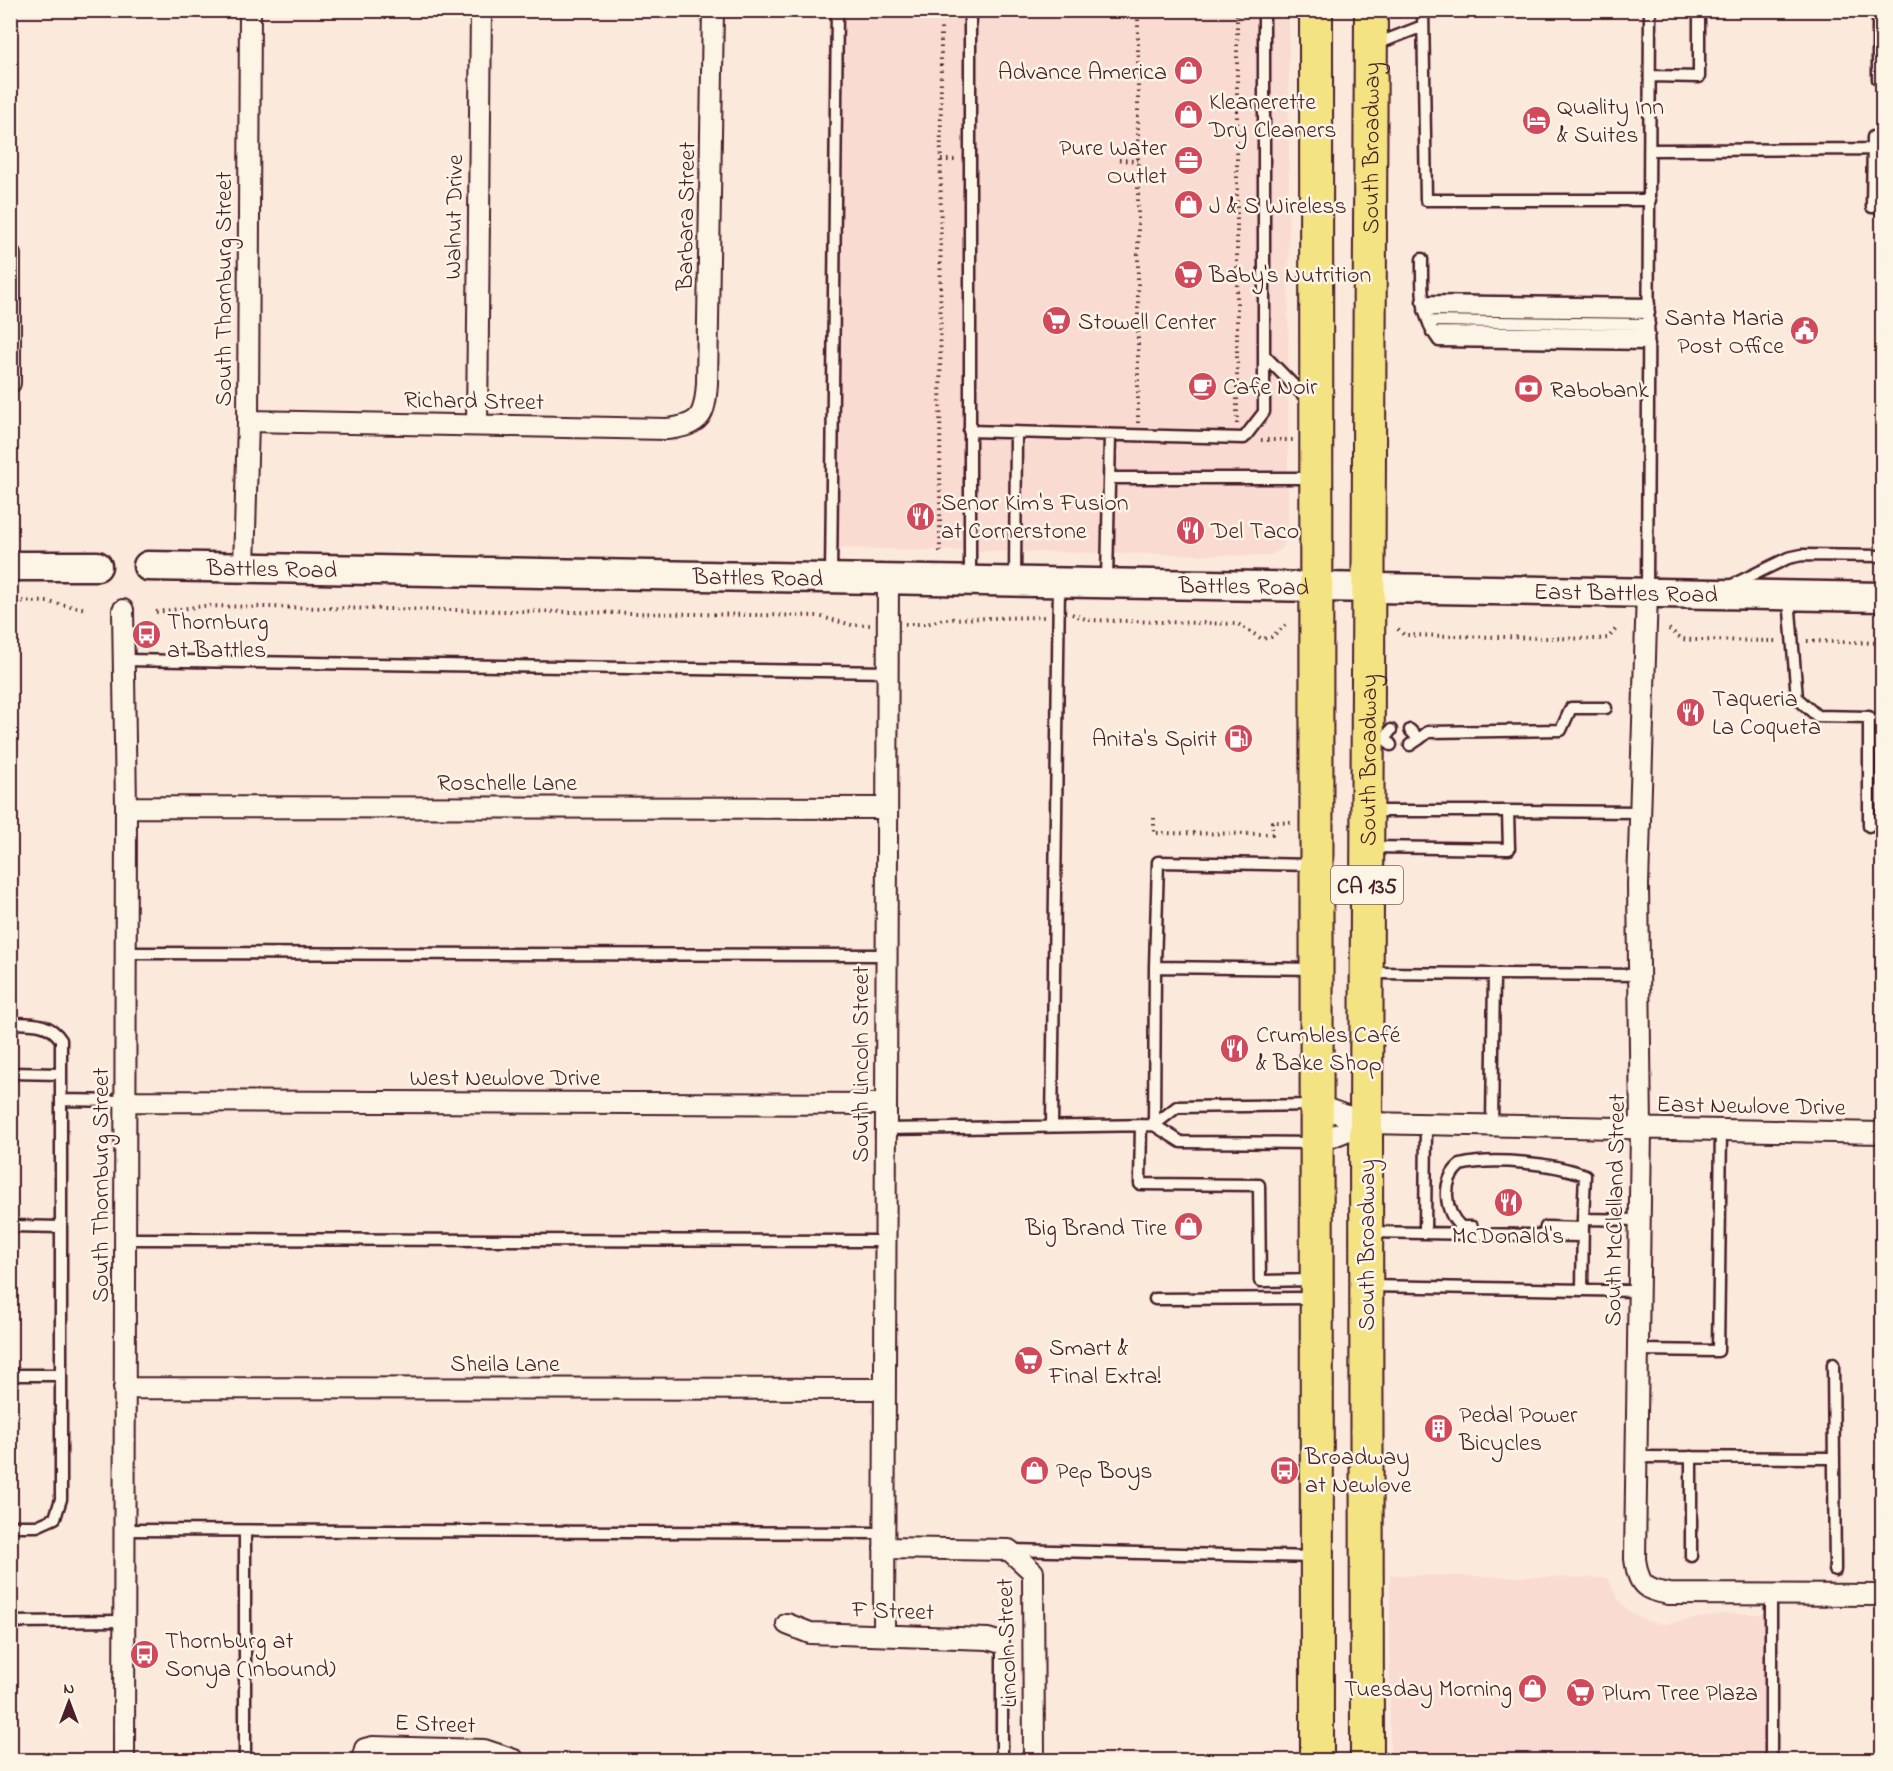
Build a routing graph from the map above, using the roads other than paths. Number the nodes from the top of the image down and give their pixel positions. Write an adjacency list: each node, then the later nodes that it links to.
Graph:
1 (250, 10): 30 (street, South Thornburg Street)
2 (481, 10): 31 (street, Walnut Drive)
3 (713, 10): 29 (street, Barbara Street)
4 (837, 10): 42 (lane)
5 (970, 10): 32 (lane)
6 (1264, 10): 26 (lane)
7 (1316, 10): 28 (main road, South Broadway / CA 135)
8 (1371, 10): 14 (main road, South Broadway / CA 135)
9 (1423, 10): 13 (lane)
10 (1650, 10): 15 (lane)
11 (1699, 10): 15 (lane)
12 (1878, 10): 16 (lane)
13 (1423, 26): 14 (lane); 20 (lane)
14 (1371, 46): 49 (main road, South Broadway / CA 135)
15 (1650, 76): 19 (lane)
16 (1882, 79)
17 (1882, 137): 18 (lane)
18 (1873, 149): 19 (lane); 21 (lane)
19 (1650, 150): 20 (lane)
20 (1650, 200): 25 (lane)
21 (1882, 207)
22 (10, 255): 27 (street)
23 (1422, 259): 24 (lane)
24 (1426, 316): 25 (lane); 25 (lane); 25 (lane)
25 (1649, 324): 50 (lane)
26 (1264, 356): 28 (lane); 34 (lane)
27 (10, 383)
28 (1316, 408): 36 (main road, South Broadway / CA 135)
29 (698, 420): 31 (street, Richard Street)
30 (248, 421): 31 (street, Richard Street); 41 (street, South Thornburg Street)
31 (477, 425)
32 (969, 431): 33 (lane); 44 (lane)
33 (1016, 432): 34 (lane); 45 (lane)
34 (1110, 435): 35 (lane)
35 (1109, 478): 36 (lane); 47 (lane)
36 (1316, 478): 48 (main road, South Broadway / CA 135)
37 (1882, 556): 51 (lane)
38 (10, 566): 39 (street)
39 (97, 566)
40 (148, 566): 41 (street, Battles Road)
41 (244, 568): 42 (street, Battles Road)
42 (831, 579): 43 (street, Battles Road)
43 (888, 580): 44 (street, Battles Road); 56 (street, South Lincoln Street)
44 (970, 582): 45 (street, Battles Road)
45 (1015, 582): 46 (street, Battles Road)
46 (1059, 583): 47 (street, Battles Road); 85 (lane)
47 (1107, 584): 48 (street, Battles Road)
48 (1315, 588): 49 (street, Battles Road); 66 (main road, South Broadway / CA 135)
49 (1368, 589): 50 (street, East Battles Road); 61 (main road, South Broadway / CA 135)
50 (1647, 592): 51 (street, East Battles Road); 63 (street, South McClelland Street)
51 (1714, 594): 52 (street, East Battles Road)
52 (1789, 594): 53 (street, East Battles Road); 64 (lane)
53 (1882, 597)
54 (123, 610): 55 (street, South Thornburg Street)
55 (124, 660): 56 (lane); 59 (street, South Thornburg Street)
56 (888, 672): 60 (street, South Lincoln Street)
57 (1606, 708): 58 (lane)
58 (1410, 730)
59 (126, 807): 60 (street, Roschelle Lane); 67 (street, South Thornburg Street)
60 (887, 808): 68 (street, South Lincoln Street)
61 (1367, 811): 62 (lane); 65 (main road, South Broadway / CA 135)
62 (1508, 811): 63 (lane); 65 (lane)
63 (1640, 812): 73 (street, South McClelland Street)
64 (1869, 826)
65 (1367, 847): 71 (main road, South Broadway / CA 135)
66 (1316, 865): 69 (lane); 70 (main road, South Broadway / CA 135)
67 (126, 953): 68 (lane); 78 (street, South Thornburg Street)
68 (886, 955): 79 (street, South Lincoln Street)
69 (1155, 967): 70 (lane); 84 (lane)
70 (1316, 969): 80 (main road, South Broadway / CA 135)
71 (1367, 973): 72 (lane); 81 (main road, South Broadway / CA 135)
72 (1494, 974): 73 (lane); 86 (lane)
73 (1640, 975): 88 (street, South McClelland Street)
74 (10, 1023): 76 (lane)
75 (10, 1073): 76 (lane)
76 (61, 1074): 77 (lane)
77 (61, 1100): 78 (lane); 94 (lane)
78 (126, 1101): 79 (street, West Newlove Drive); 100 (street, South Thornburg Street)
79 (884, 1104): 87 (street, South Lincoln Street)
80 (1316, 1105): 81 (street, East Newlove Drive); 84 (lane); 91 (main road, South Broadway / CA 135)
81 (1366, 1123): 82 (street, East Newlove Drive); 91 (street, East Newlove Drive); 98 (main road, South Broadway / CA 135)
82 (1426, 1124): 86 (street, East Newlove Drive); 99 (lane)
83 (1141, 1125): 84 (lane); 85 (lane); 103 (lane)
84 (1154, 1125): 91 (lane)
85 (1052, 1126): 87 (lane)
86 (1492, 1126): 88 (street, East Newlove Drive)
87 (884, 1129): 101 (street, South Lincoln Street)
88 (1641, 1129): 89 (street, East Newlove Drive); 92 (street, South McClelland Street)
89 (1721, 1131): 90 (street, East Newlove Drive); 107 (lane)
90 (1882, 1133)
91 (1316, 1143): 103 (main road, South Broadway / CA 135)
92 (1640, 1220): 97 (lane); 105 (street, South McClelland Street)
93 (10, 1226): 94 (lane)
94 (61, 1227): 110 (lane)
95 (1472, 1227): 97 (lane)
96 (1546, 1227): 97 (lane)
97 (1583, 1228): 99 (lane); 104 (lane)
98 (1366, 1232): 99 (lane); 102 (main road, South Broadway / CA 135)
99 (1425, 1233)
100 (126, 1239): 101 (lane); 111 (street, South Thornburg Street)
101 (885, 1241): 112 (street, South Lincoln Street)
102 (1366, 1286): 104 (lane); 138 (main road, South Broadway / CA 135)
103 (1316, 1289): 106 (lane); 121 (main road, South Broadway / CA 135)
104 (1581, 1289): 105 (lane)
105 (1639, 1291): 107 (street, South McClelland Street)
106 (1155, 1299)
107 (1638, 1350): 113 (street, South McClelland Street)
108 (1833, 1364): 115 (lane)
109 (10, 1375): 110 (lane)
110 (61, 1376): 116 (lane)
111 (124, 1388): 112 (street, Sheila Lane); 117 (street, South Thornburg Street)
112 (885, 1389): 119 (street, South Lincoln Street)
113 (1636, 1457): 114 (lane); 124 (street, South McClelland Street)
114 (1691, 1457): 115 (lane); 122 (lane)
115 (1834, 1458): 123 (lane)
116 (10, 1526)
117 (123, 1530): 118 (lane); 126 (street, South Thornburg Street)
118 (245, 1531): 119 (lane); 133 (lane)
119 (885, 1541): 120 (street, Lincoln Street); 129 (street, South Lincoln Street)
120 (1009, 1550): 121 (lane); 136 (street, Lincoln Street)
121 (1316, 1557): 137 (main road, South Broadway / CA 135)
122 (1691, 1557)
123 (1835, 1570)
124 (1771, 1595): 125 (street, South McClelland Street); 139 (lane)
125 (1882, 1596)
126 (124, 1621): 127 (lane); 132 (street, South Thornburg Street)
127 (10, 1622)
128 (787, 1624): 129 (street, F Street)
129 (884, 1635): 130 (street, F Street)
130 (998, 1642): 135 (lane)
131 (505, 1759): 134 (street, E Street)
132 (124, 1761)
133 (245, 1761)
134 (362, 1761)
135 (1002, 1761)
136 (1034, 1761)
137 (1317, 1761)
138 (1367, 1761)
139 (1771, 1761)

